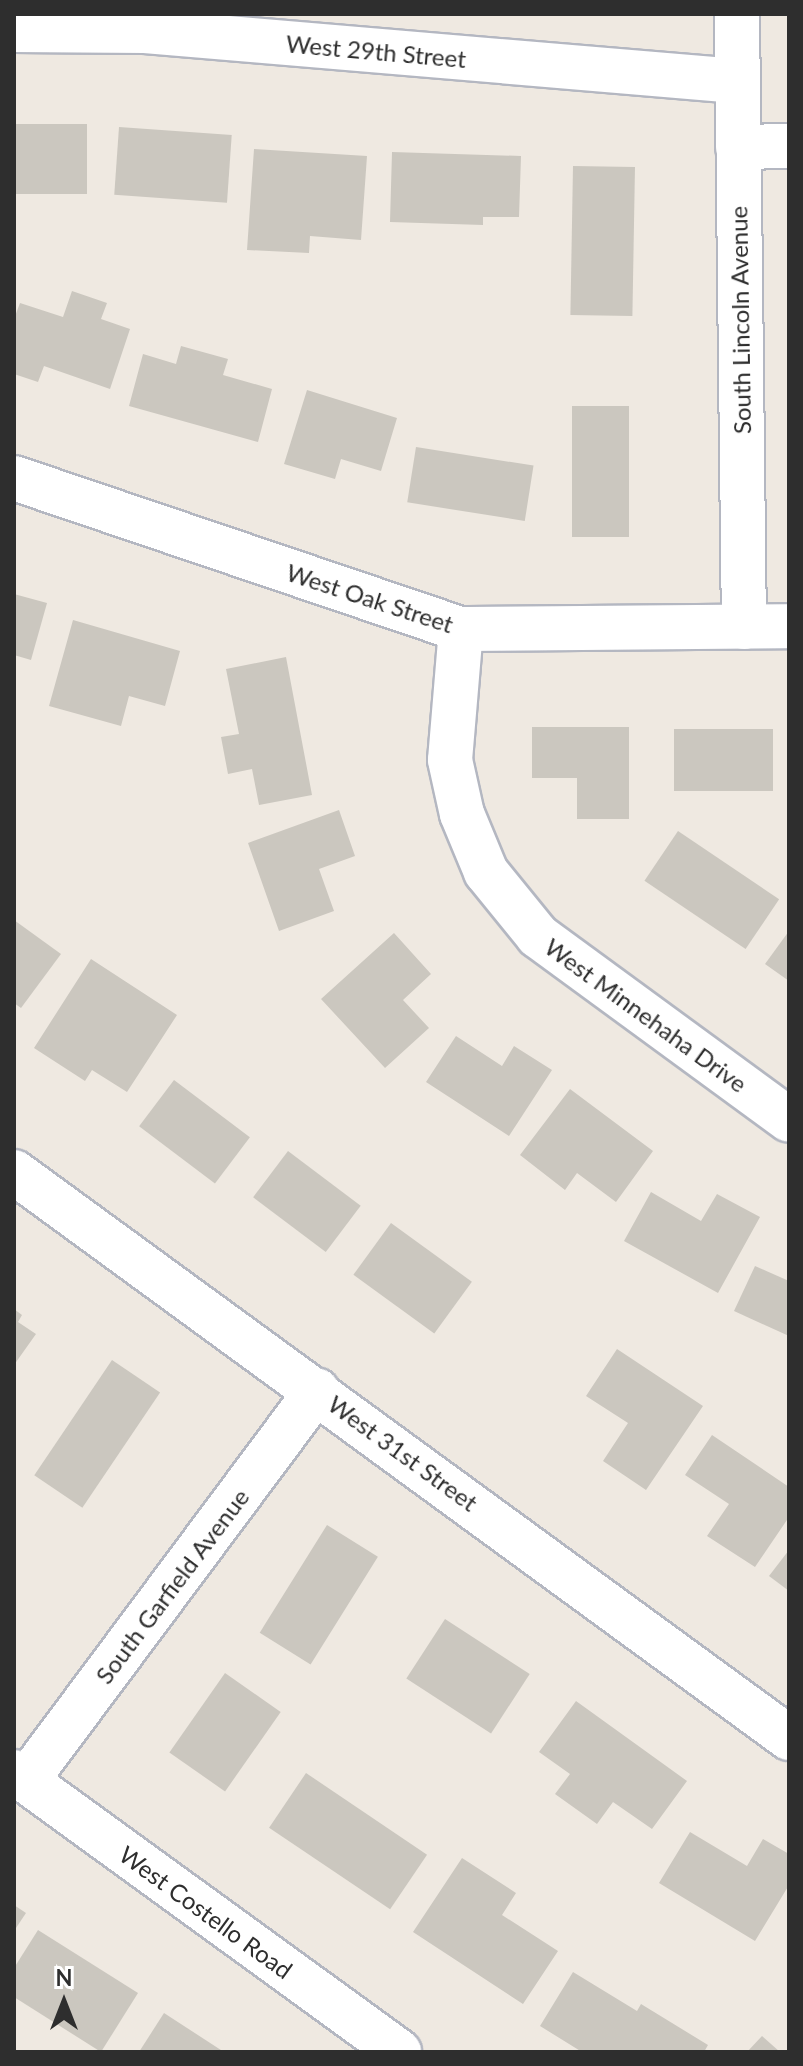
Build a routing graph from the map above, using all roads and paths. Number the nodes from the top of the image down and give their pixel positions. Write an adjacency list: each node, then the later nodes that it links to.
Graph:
1 (737, 14): 3 (street, South Lincoln Avenue)
2 (14, 30): 3 (street, West 29th Street)
3 (737, 81): 5 (street, South Lincoln Avenue)
4 (789, 146): 5 (street)
5 (738, 147): 8 (street, South Lincoln Avenue)
6 (14, 478): 9 (street, West Oak Street)
7 (789, 626): 8 (street, West Oak Street)
8 (744, 627): 9 (street, West Oak Street)
9 (461, 629): 10 (street, West Minnehaha Drive)
10 (789, 1120)
11 (14, 1172): 12 (street, West 31st Street)
12 (317, 1391): 13 (street, West 31st Street); 14 (street, South Garfield Avenue)
13 (789, 1738)
14 (20, 1777): 15 (street, West Costello Road)
15 (387, 2049)

